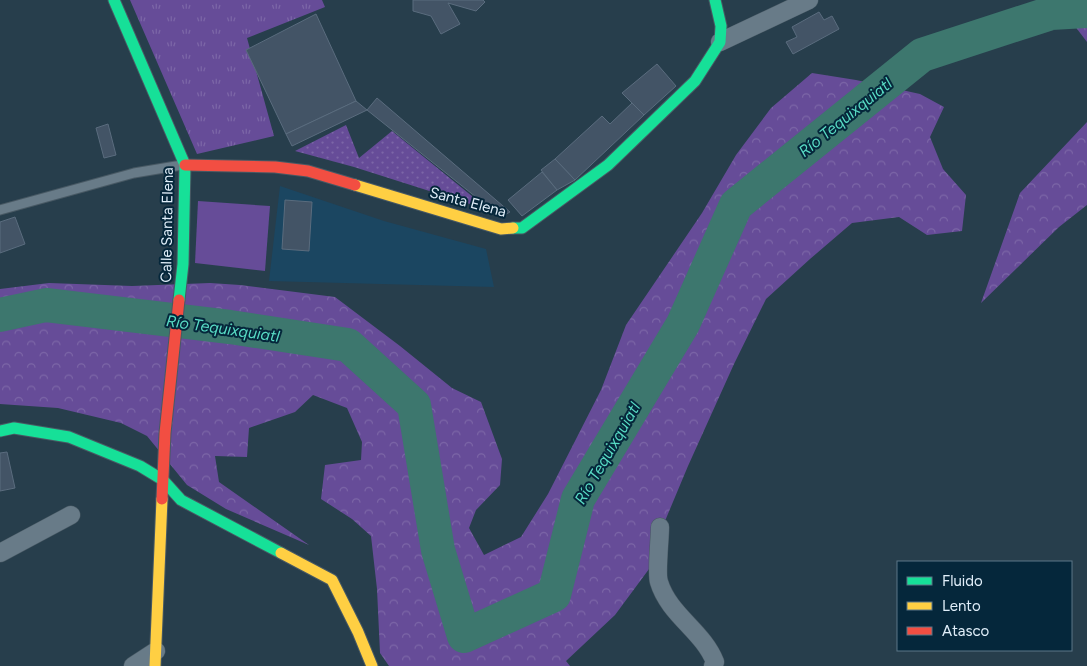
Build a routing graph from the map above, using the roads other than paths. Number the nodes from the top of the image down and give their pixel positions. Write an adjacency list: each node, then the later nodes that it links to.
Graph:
1 (114, 0): 5 (street, Calle Santa Elena)
2 (715, 0): 4 (street)
3 (809, 0): 4 (street)
4 (720, 42): 5 (street, Santa Elena)
5 (185, 165): 6 (lane); 8 (street, Calle Santa Elena)
6 (0, 210)
7 (0, 431): 8 (street)
8 (163, 480): 12 (street, Calle Santa Elena); 14 (street)
9 (71, 515): 11 (street)
10 (660, 527): 15 (street)
11 (0, 553)
12 (156, 659): 13 (street)
13 (133, 666)
14 (372, 666)
15 (713, 666)

